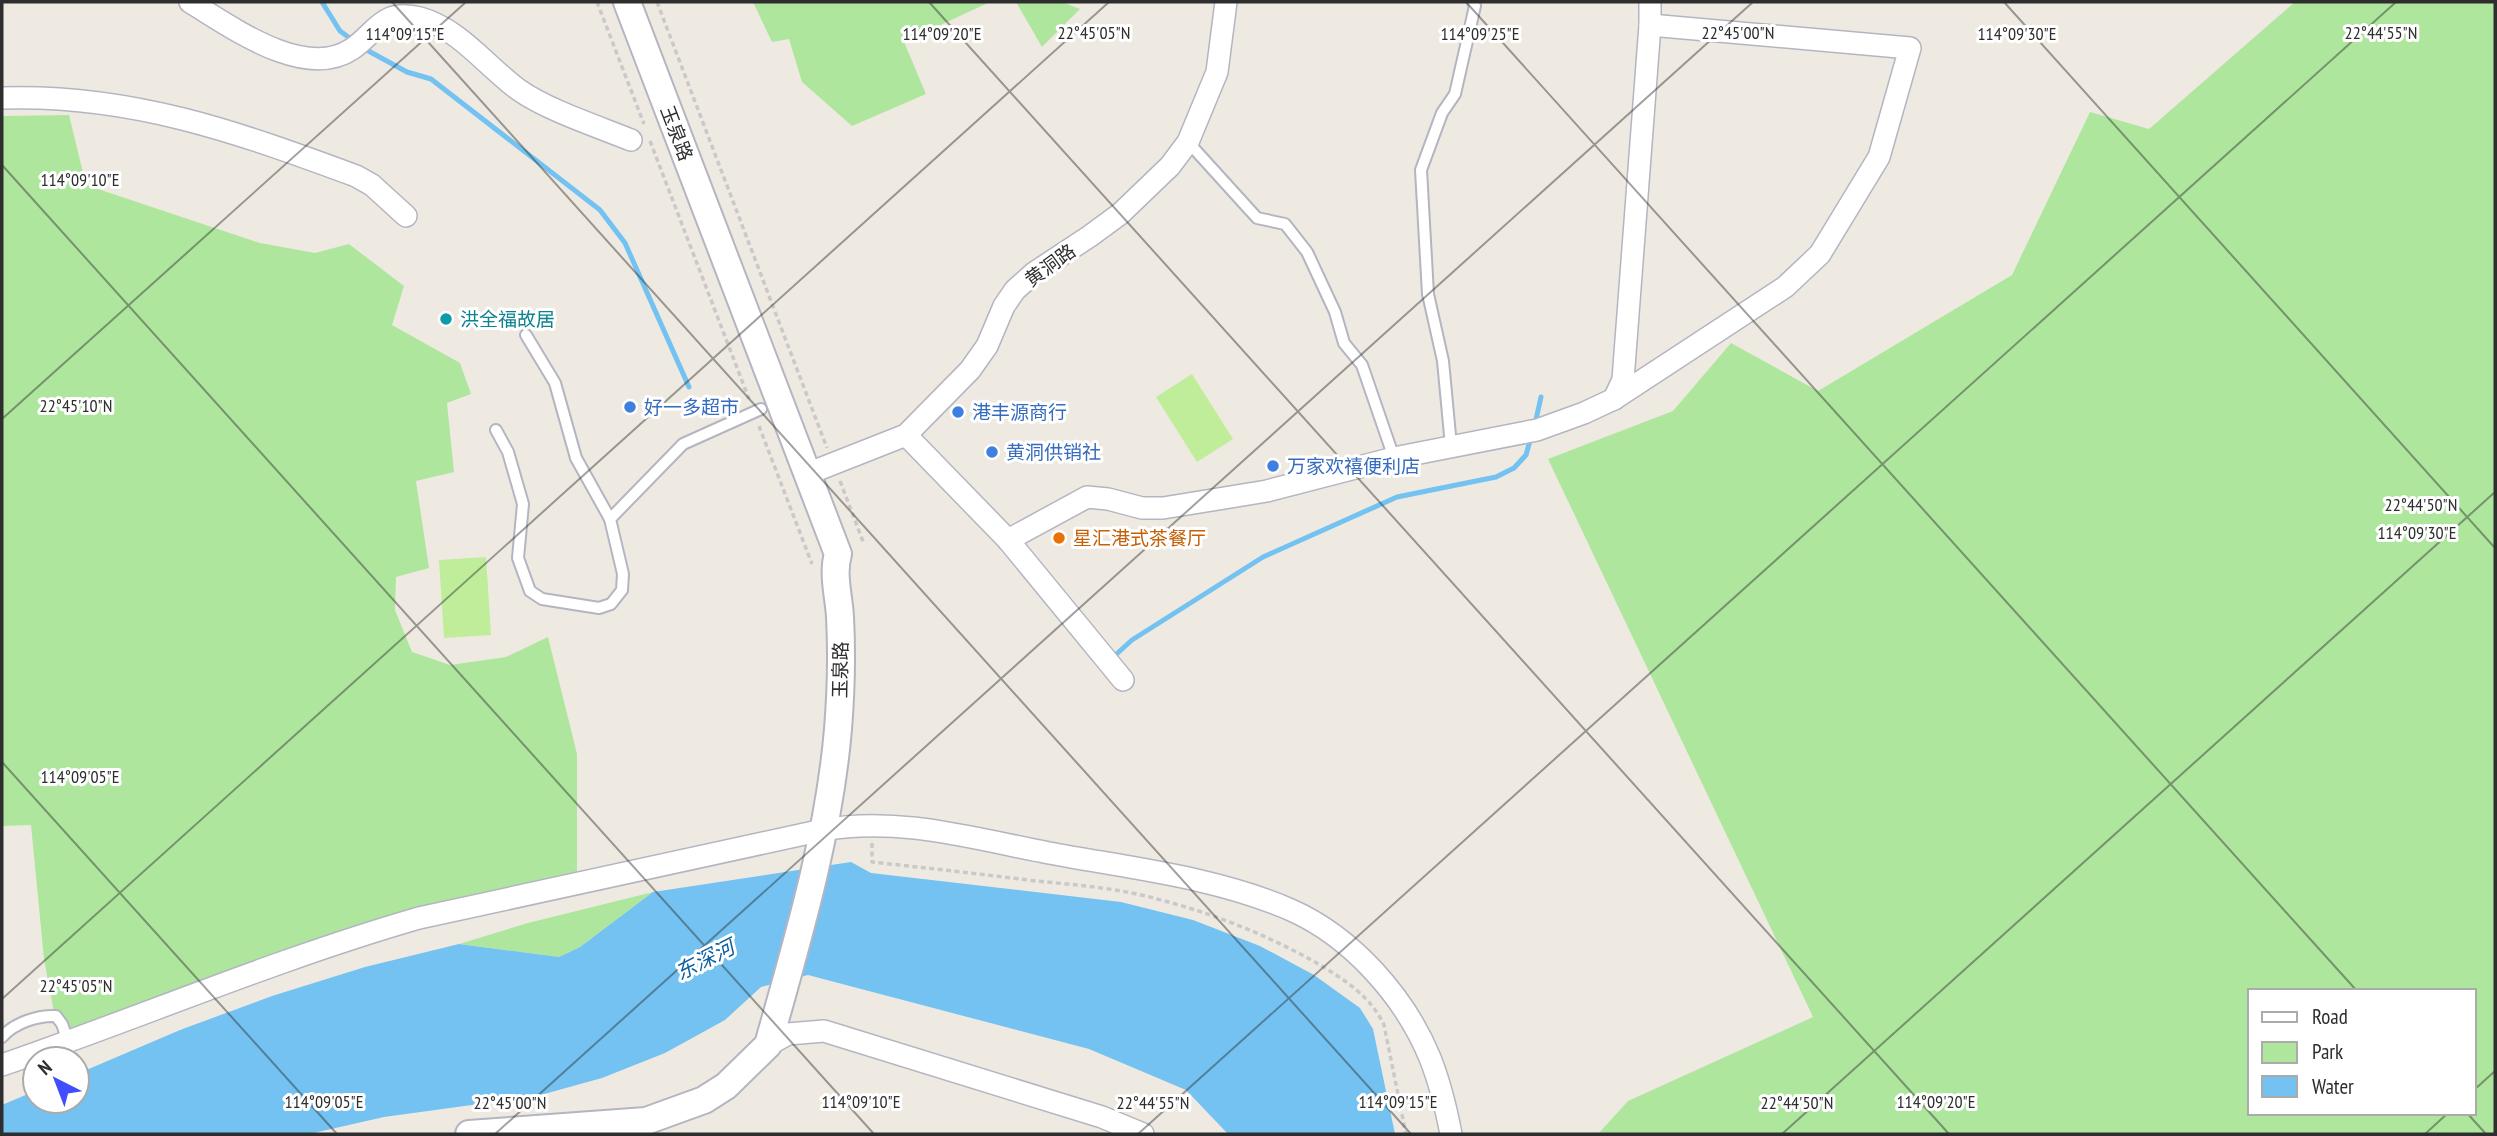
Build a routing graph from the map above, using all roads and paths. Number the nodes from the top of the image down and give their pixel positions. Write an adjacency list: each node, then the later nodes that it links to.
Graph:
1 (190, 2): 10 (street)
2 (597, 2): 15 (path)
3 (627, 2): 21 (street, 玉泉路)
4 (657, 2): 19 (path)
5 (1474, 2): 18 (lane)
6 (1650, 2): 8 (street)
7 (1223, 5): 11 (street, 黄洞路)
8 (1650, 25): 14 (street); 14 (street)
9 (2, 97): 12 (street)
10 (631, 140)
11 (1188, 142): 17 (street, 黄洞路); 20 (lane)
12 (407, 216)
13 (526, 335): 23 (lane)
14 (1614, 398): 18 (street)
15 (756, 412): 23 (lane); 26 (path)
16 (496, 430): 23 (lane)
17 (906, 435): 21 (street, 黄洞路); 24 (street)
18 (1451, 446): 20 (street)
19 (830, 454)
20 (1394, 458): 24 (street)
21 (807, 474): 28 (street, 玉泉路)
22 (839, 480): 25 (path)
23 (610, 519)
24 (1008, 540): 27 (street)
25 (864, 544)
26 (812, 564)
27 (1123, 680)
28 (823, 830): 31 (street); 32 (street, 玉泉路); 38 (street)
29 (872, 839): 37 (path)
30 (2, 1037): 31 (lane)
31 (68, 1041): 33 (street)
32 (768, 1045): 34 (street); 36 (street)
33 (5, 1061)
34 (634, 1129): 35 (street)
35 (469, 1134)
36 (1143, 1134)
37 (1406, 1134)
38 (1451, 1134)

